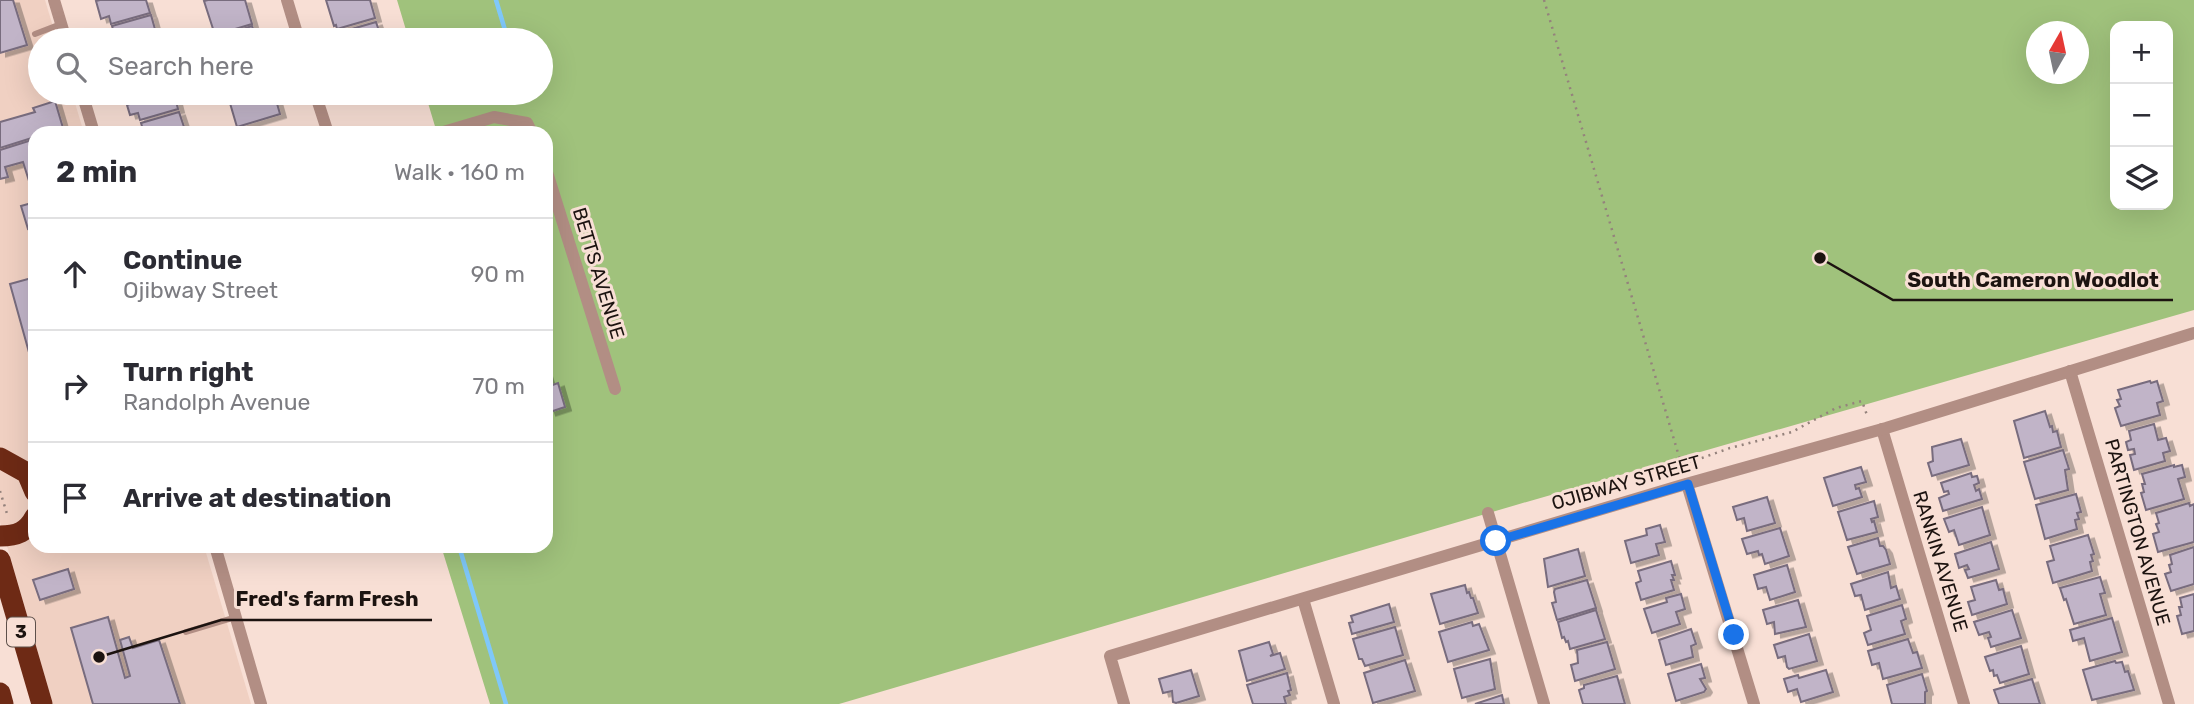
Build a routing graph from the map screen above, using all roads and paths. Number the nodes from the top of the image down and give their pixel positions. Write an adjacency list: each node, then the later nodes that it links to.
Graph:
1 (54, 0): 4 (street)
2 (287, 0): 7 (street)
3 (1544, 0): 21 (path)
4 (61, 24): 5 (lane); 6 (street)
5 (51, 28)
6 (62, 28)
7 (295, 28)
8 (86, 105): 10 (street)
9 (319, 105): 11 (street)
10 (92, 126)
11 (326, 126)
12 (464, 126): 13 (street)
13 (528, 126)
14 (553, 191): 17 (street, BETTS AVENUE)
15 (2194, 333): 16 (street, OJIBWAY STREET)
16 (2070, 371): 19 (street, OJIBWAY STREET); 43 (street, PARTINGTON AVENUE)
17 (615, 389)
18 (1869, 420): 21 (path)
19 (1882, 429): 23 (street, OJIBWAY STREET); 42 (street, RANKIN AVENUE)
20 (0, 458): 22 (highway)
21 (1682, 465): 23 (path)
22 (28, 476)
23 (1686, 478): 28 (street, OJIBWAY STREET); 41 (street)
24 (0, 491): 27 (path)
25 (1488, 513): 28 (street)
26 (28, 528): 27 (highway)
27 (5, 530)
28 (1496, 541): 31 (street, OJIBWAY STREET); 40 (street)
29 (217, 553): 32 (street)
30 (0, 560): 36 (highway, 3)
31 (1303, 599): 38 (street, OJIBWAY STREET); 39 (street)
32 (236, 617): 33 (lane); 37 (street)
33 (186, 632)
34 (0, 693): 35 (highway)
35 (3, 704)
36 (42, 704)
37 (261, 704)
38 (1124, 704)
39 (1334, 704)
40 (1544, 704)
41 (1754, 704)
42 (1964, 704)
43 (2169, 704)

